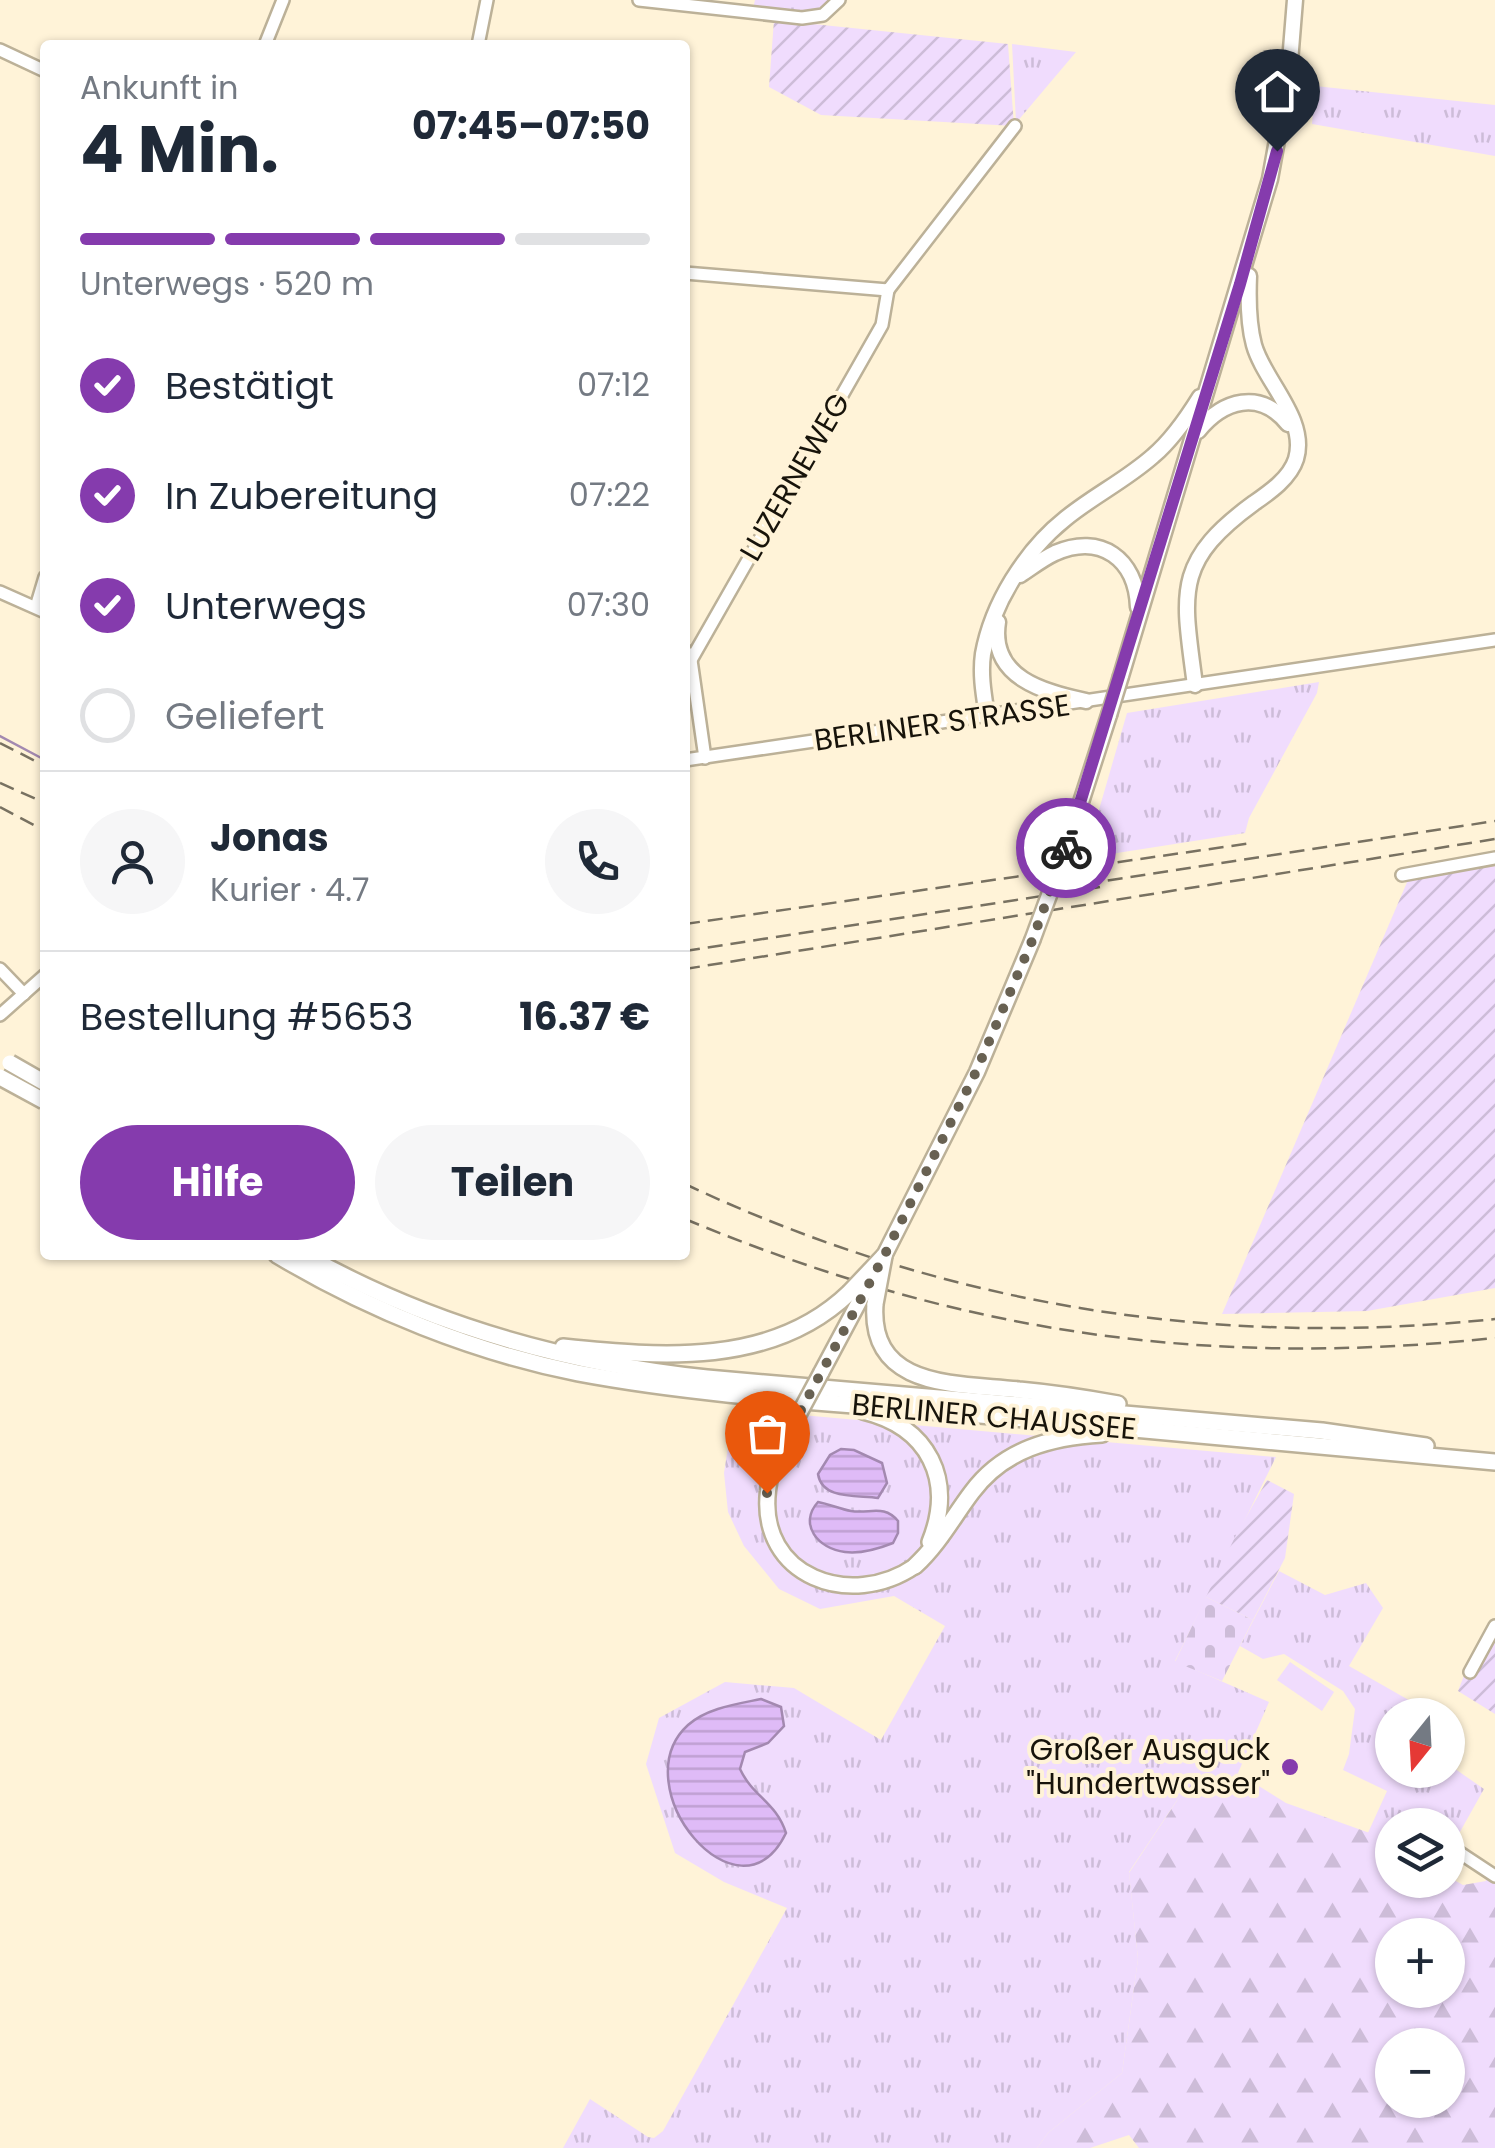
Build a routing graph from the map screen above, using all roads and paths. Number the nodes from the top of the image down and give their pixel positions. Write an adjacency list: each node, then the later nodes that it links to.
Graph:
1 (284, 0): 6 (street)
2 (487, 0): 7 (street)
3 (639, 0): 4 (street)
4 (840, 0)
5 (1296, 0): 11 (main road)
6 (267, 40)
7 (479, 40)
8 (0, 50): 9 (street)
9 (40, 69)
10 (1015, 126): 13 (street)
11 (1250, 253): 14 (main road); 16 (main road)
12 (690, 274): 13 (street)
13 (888, 290): 23 (street, LUZERNEWEG)
14 (1212, 379): 15 (main road); 17 (main road)
15 (1194, 435): 16 (main road); 21 (main road)
16 (1298, 439): 25 (main road)
17 (1015, 578): 19 (main road); 21 (main road)
18 (0, 592): 20 (street)
19 (1001, 602): 26 (main road); 27 (main road)
20 (40, 610)
21 (1138, 620): 39 (main road, bridge)
22 (1495, 640): 25 (street, BERLINER STRASSE)
23 (690, 652)
24 (690, 668): 28 (street)
25 (1195, 685): 26 (street, BERLINER STRASSE)
26 (1086, 701): 27 (street, BERLINER STRASSE)
27 (986, 716): 28 (street, BERLINER STRASSE)
28 (704, 758): 29 (street, BERLINER STRASSE)
29 (690, 759)
30 (1495, 858): 31 (street)
31 (1402, 876)
32 (0, 969): 34 (street)
33 (40, 980): 34 (street)
34 (24, 994): 35 (street)
35 (0, 1015)
36 (3, 1066): 37 (highway, bridge); 38 (highway, bridge)
37 (40, 1082)
38 (40, 1098)
39 (884, 1256): 42 (highway, bridge); 42 (highway, bridge)
40 (286, 1260): 44 (highway, BERLINER CHAUSSEE)
41 (315, 1260): 43 (highway, BERLINER CHAUSSEE)
42 (862, 1298): 43 (highway); 45 (highway); 49 (main road, bridge)
43 (509, 1341): 45 (highway, BERLINER CHAUSSEE)
44 (825, 1402): 46 (highway, BERLINER CHAUSSEE); 49 (highway)
45 (1180, 1419): 47 (highway, BERLINER CHAUSSEE)
46 (1158, 1431): 48 (highway, BERLINER CHAUSSEE); 49 (highway)
47 (1495, 1453)
48 (1495, 1462)
49 (916, 1566)
50 (1495, 1626): 51 (street)
51 (1470, 1672)
52 (1465, 1856): 53 (street)
53 (1495, 1876)

